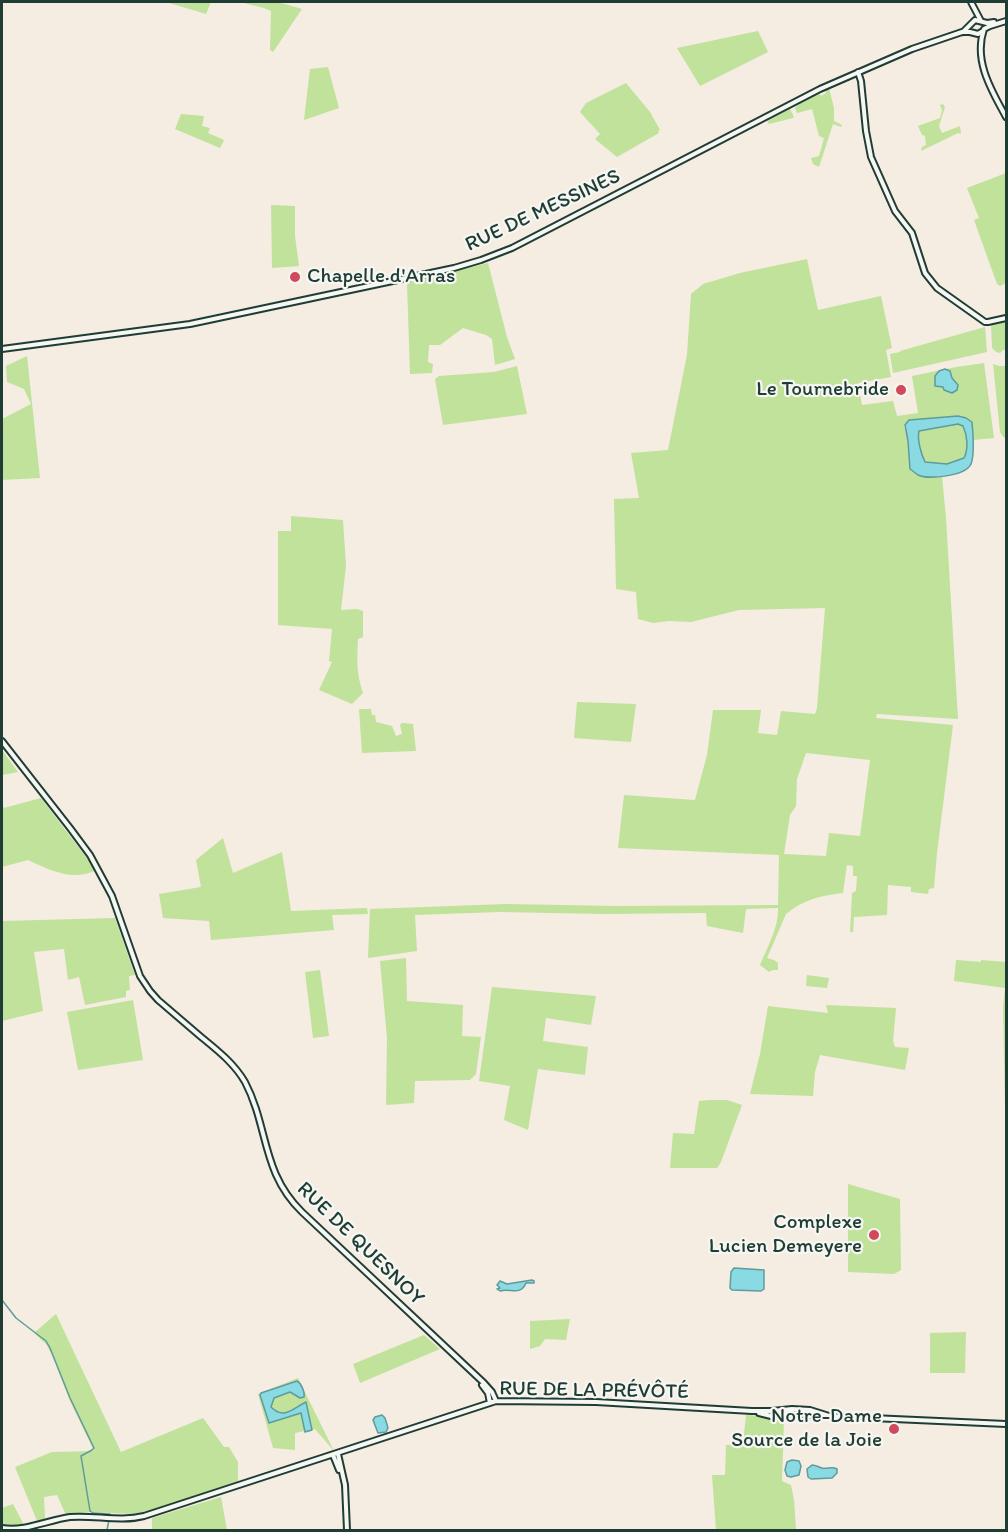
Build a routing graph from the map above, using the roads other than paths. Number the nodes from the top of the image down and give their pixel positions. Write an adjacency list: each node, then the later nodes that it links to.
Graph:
1 (1006, 21): 2 (street, RUE DE MESSINES); 4 (street, RUE DE MESSINES)
2 (982, 22): 3 (street, RUE DE MESSINES); 3 (street); 4 (street)
3 (971, 24): 5 (street, RUE DE MESSINES); 6 (street)
4 (984, 30): 6 (street, RUE DE MESSINES); 7 (street)
5 (962, 32): 6 (street, RUE DE MESSINES); 8 (street, RUE DE MESSINES)
6 (974, 33): 7 (street)
7 (981, 52): 9 (street)
8 (858, 72): 10 (street); 11 (street, RUE DE MESSINES)
9 (1006, 117)
10 (1006, 318)
11 (2, 349)
12 (2, 741): 13 (street, RUE DE QUESNOY)
13 (467, 1369): 14 (street, RUE DE QUESNOY); 15 (street, RUE DE QUESNOY)
14 (496, 1401): 15 (street, RUE DE LA PRÉVÔTÉ); 16 (street, RUE DE LA PRÉVÔTÉ)
15 (490, 1403): 17 (street, RUE DE LA PRÉVÔTÉ)
16 (1006, 1424)
17 (335, 1454): 18 (street, RUE DE LA PRÉVÔTÉ); 19 (street)
18 (2, 1528)
19 (347, 1530)

